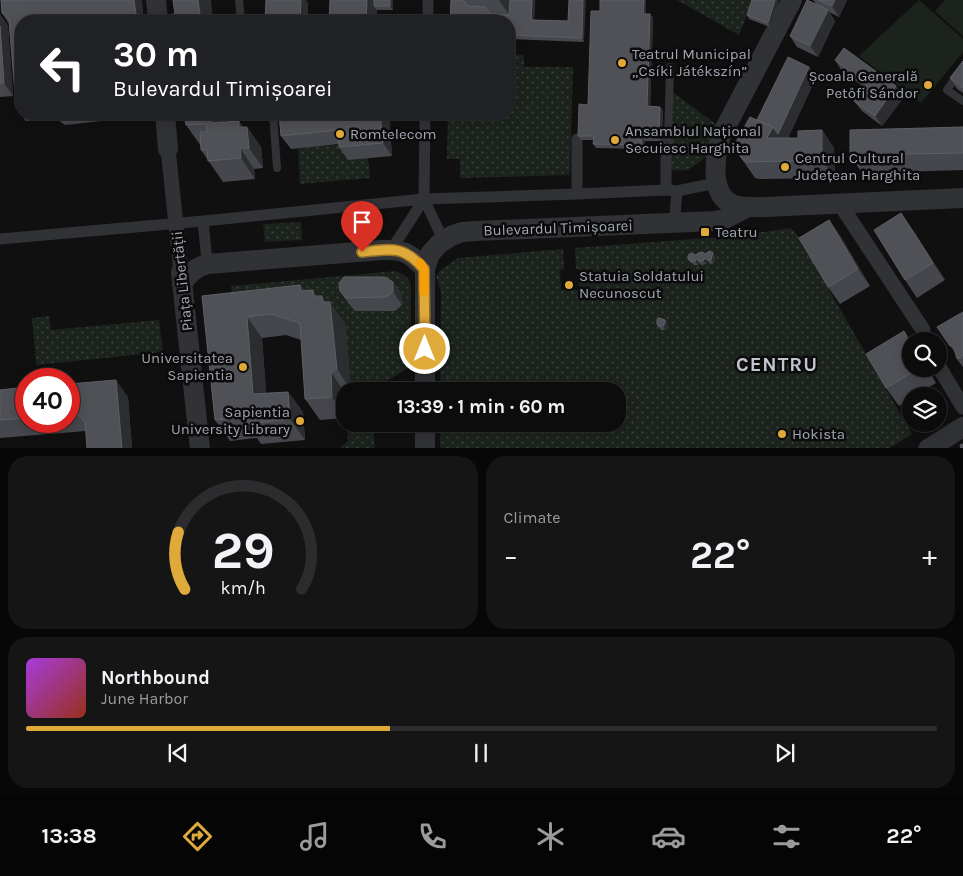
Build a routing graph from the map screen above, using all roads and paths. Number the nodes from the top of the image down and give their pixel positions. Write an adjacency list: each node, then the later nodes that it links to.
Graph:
1 (156, 0): 5 (street)
2 (239, 0): 6 (lane)
3 (428, 0): 7 (street)
4 (792, 0): 24 (street)
5 (157, 15)
6 (240, 15)
7 (428, 15)
8 (670, 67): 15 (lane)
9 (963, 67): 10 (lane)
10 (963, 101)
11 (166, 120): 16 (street, Piața Libertății)
12 (273, 120): 17 (lane)
13 (425, 120): 22 (street)
14 (577, 140): 20 (street)
15 (668, 141): 19 (street)
16 (168, 149): 27 (street, Piața Libertății)
17 (277, 168)
18 (711, 184): 19 (street)
19 (671, 190): 20 (street); 25 (street)
20 (577, 194): 22 (street)
21 (963, 198): 23 (street, Bulevardul Timișoarei)
22 (424, 199): 26 (street); 28 (street); 30 (street)
23 (840, 204): 24 (street, Bulevardul Timișoarei); 34 (street)
24 (748, 207): 32 (street, Bulevardul Timișoarei)
25 (675, 216)
26 (203, 221): 27 (street); 31 (street)
27 (176, 223): 29 (street); 33 (street, Piața Libertății)
28 (440, 233)
29 (0, 239)
30 (394, 244)
31 (207, 261)
32 (424, 269): 33 (street); 36 (street)
33 (181, 278): 40 (street, Piața Libertății)
34 (923, 332)
35 (945, 377): 37 (street)
36 (425, 382)
37 (963, 407)
38 (963, 427): 42 (street)
39 (425, 432): 41 (street)
40 (200, 448)
41 (425, 448)
42 (928, 448)

